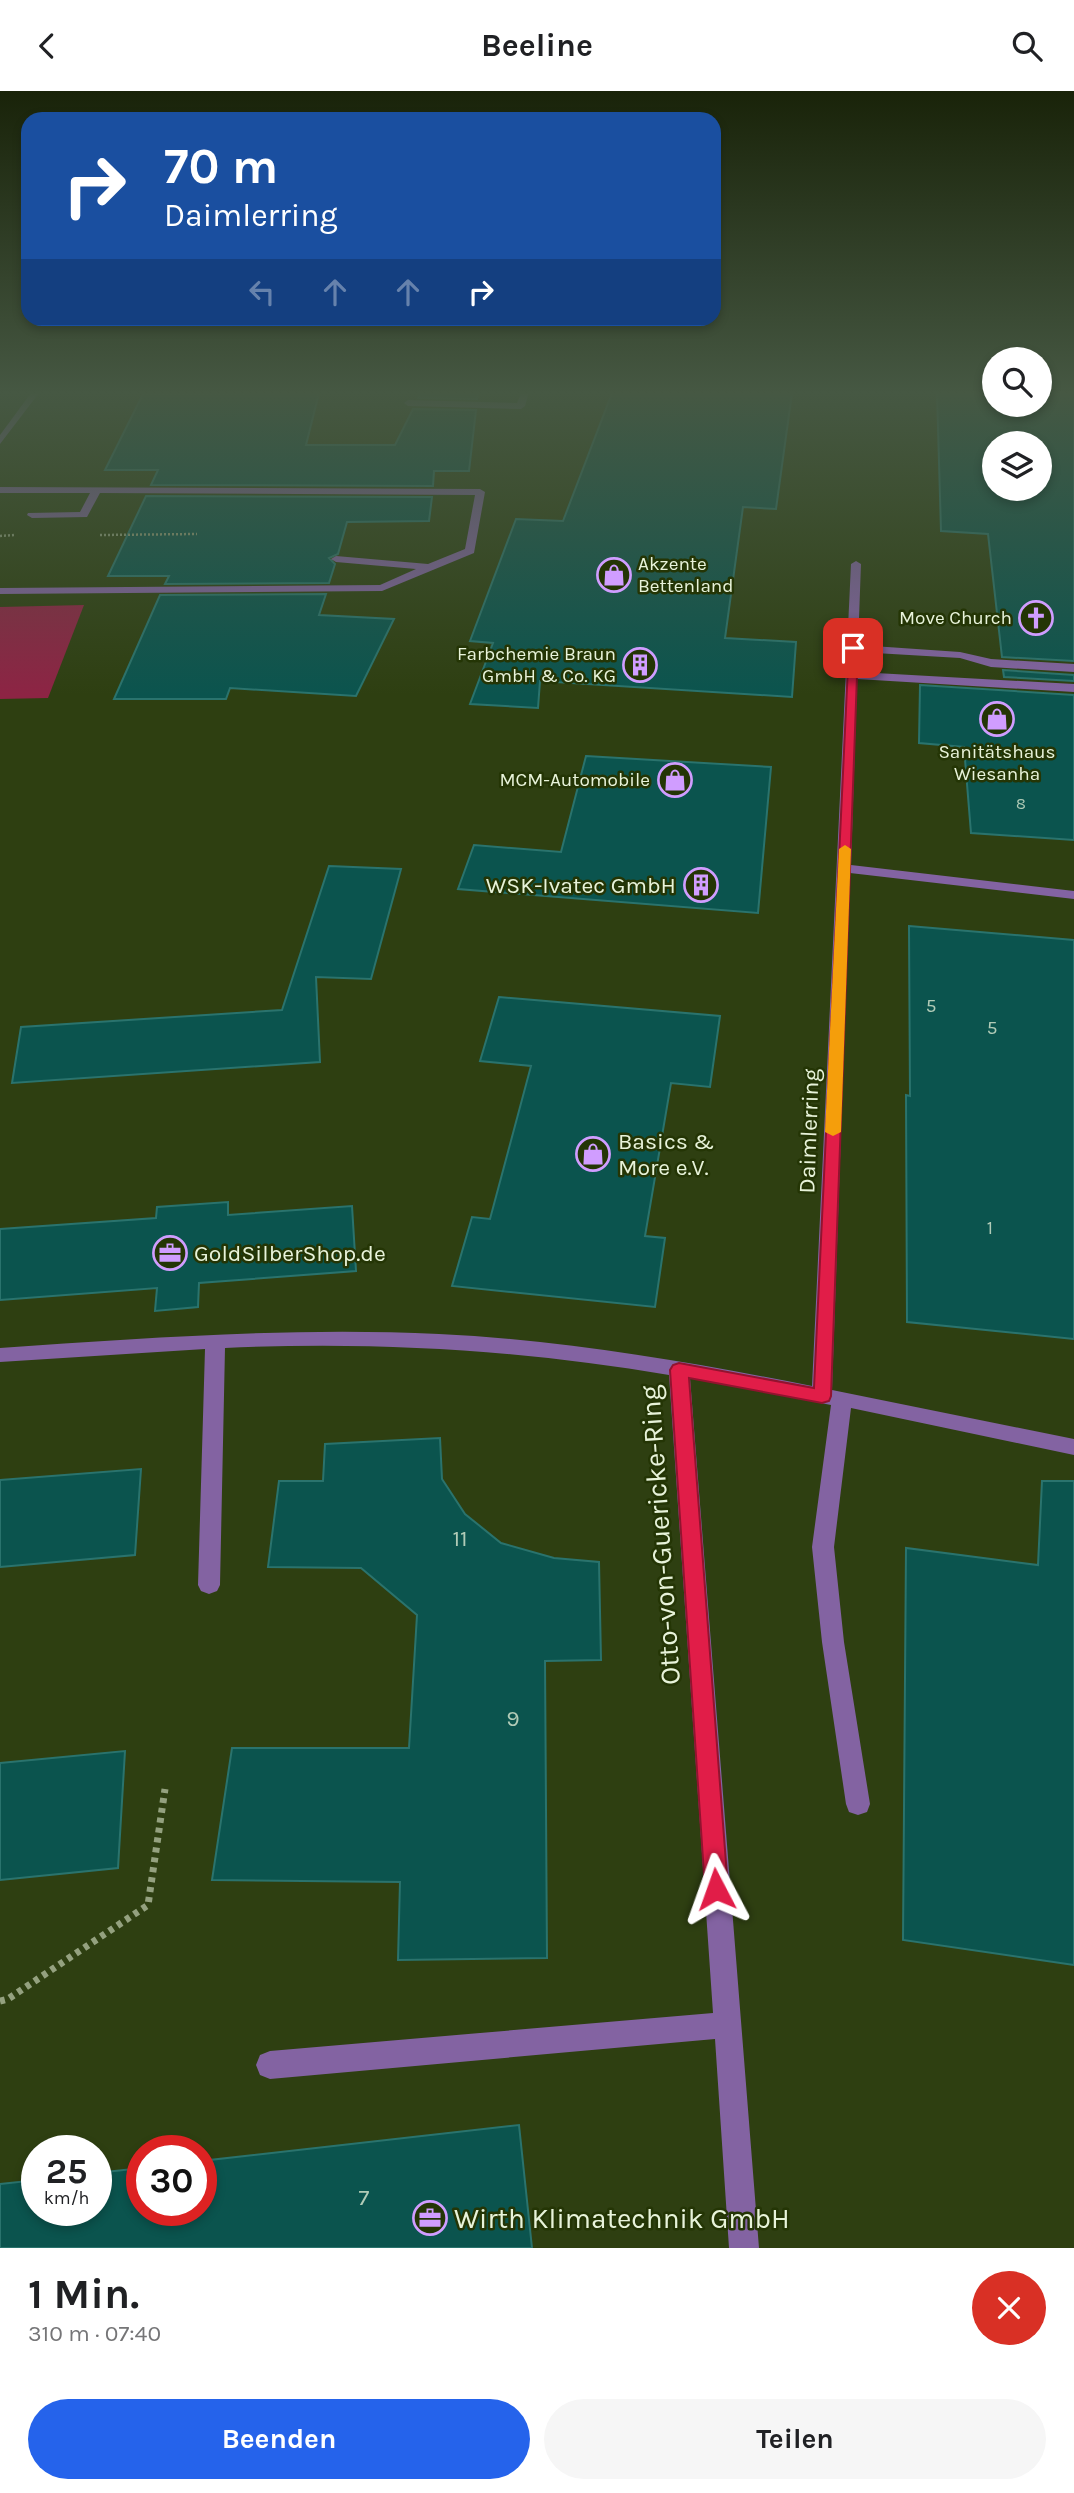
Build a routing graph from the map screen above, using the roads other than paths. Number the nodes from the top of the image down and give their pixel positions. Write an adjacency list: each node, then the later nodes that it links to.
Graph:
1 (95, 494): 3 (street)
2 (480, 494): 6 (street)
3 (32, 515)
4 (336, 559): 6 (street)
5 (856, 564): 8 (street, Daimlerring)
6 (429, 567): 7 (street)
7 (0, 591)
8 (853, 648): 9 (street); 10 (street, Daimlerring)
9 (1074, 668)
10 (852, 675): 11 (street); 12 (street, Daimlerring)
11 (1074, 688)
12 (844, 868): 13 (street); 17 (street, Daimlerring)
13 (1074, 895)
14 (215, 1339): 15 (street, Otto-von-Guericke-Ring); 16 (street, Otto-von-Guericke-Ring); 19 (street)
15 (0, 1355)
16 (679, 1370): 17 (street); 21 (street, Otto-von-Guericke-Ring)
17 (832, 1398): 18 (street); 20 (street, Daimlerring)
18 (1074, 1447)
19 (209, 1585)
20 (858, 1804)
21 (726, 2025): 22 (street); 23 (street, Otto-von-Guericke-Ring)
22 (270, 2065)
23 (744, 2248)

